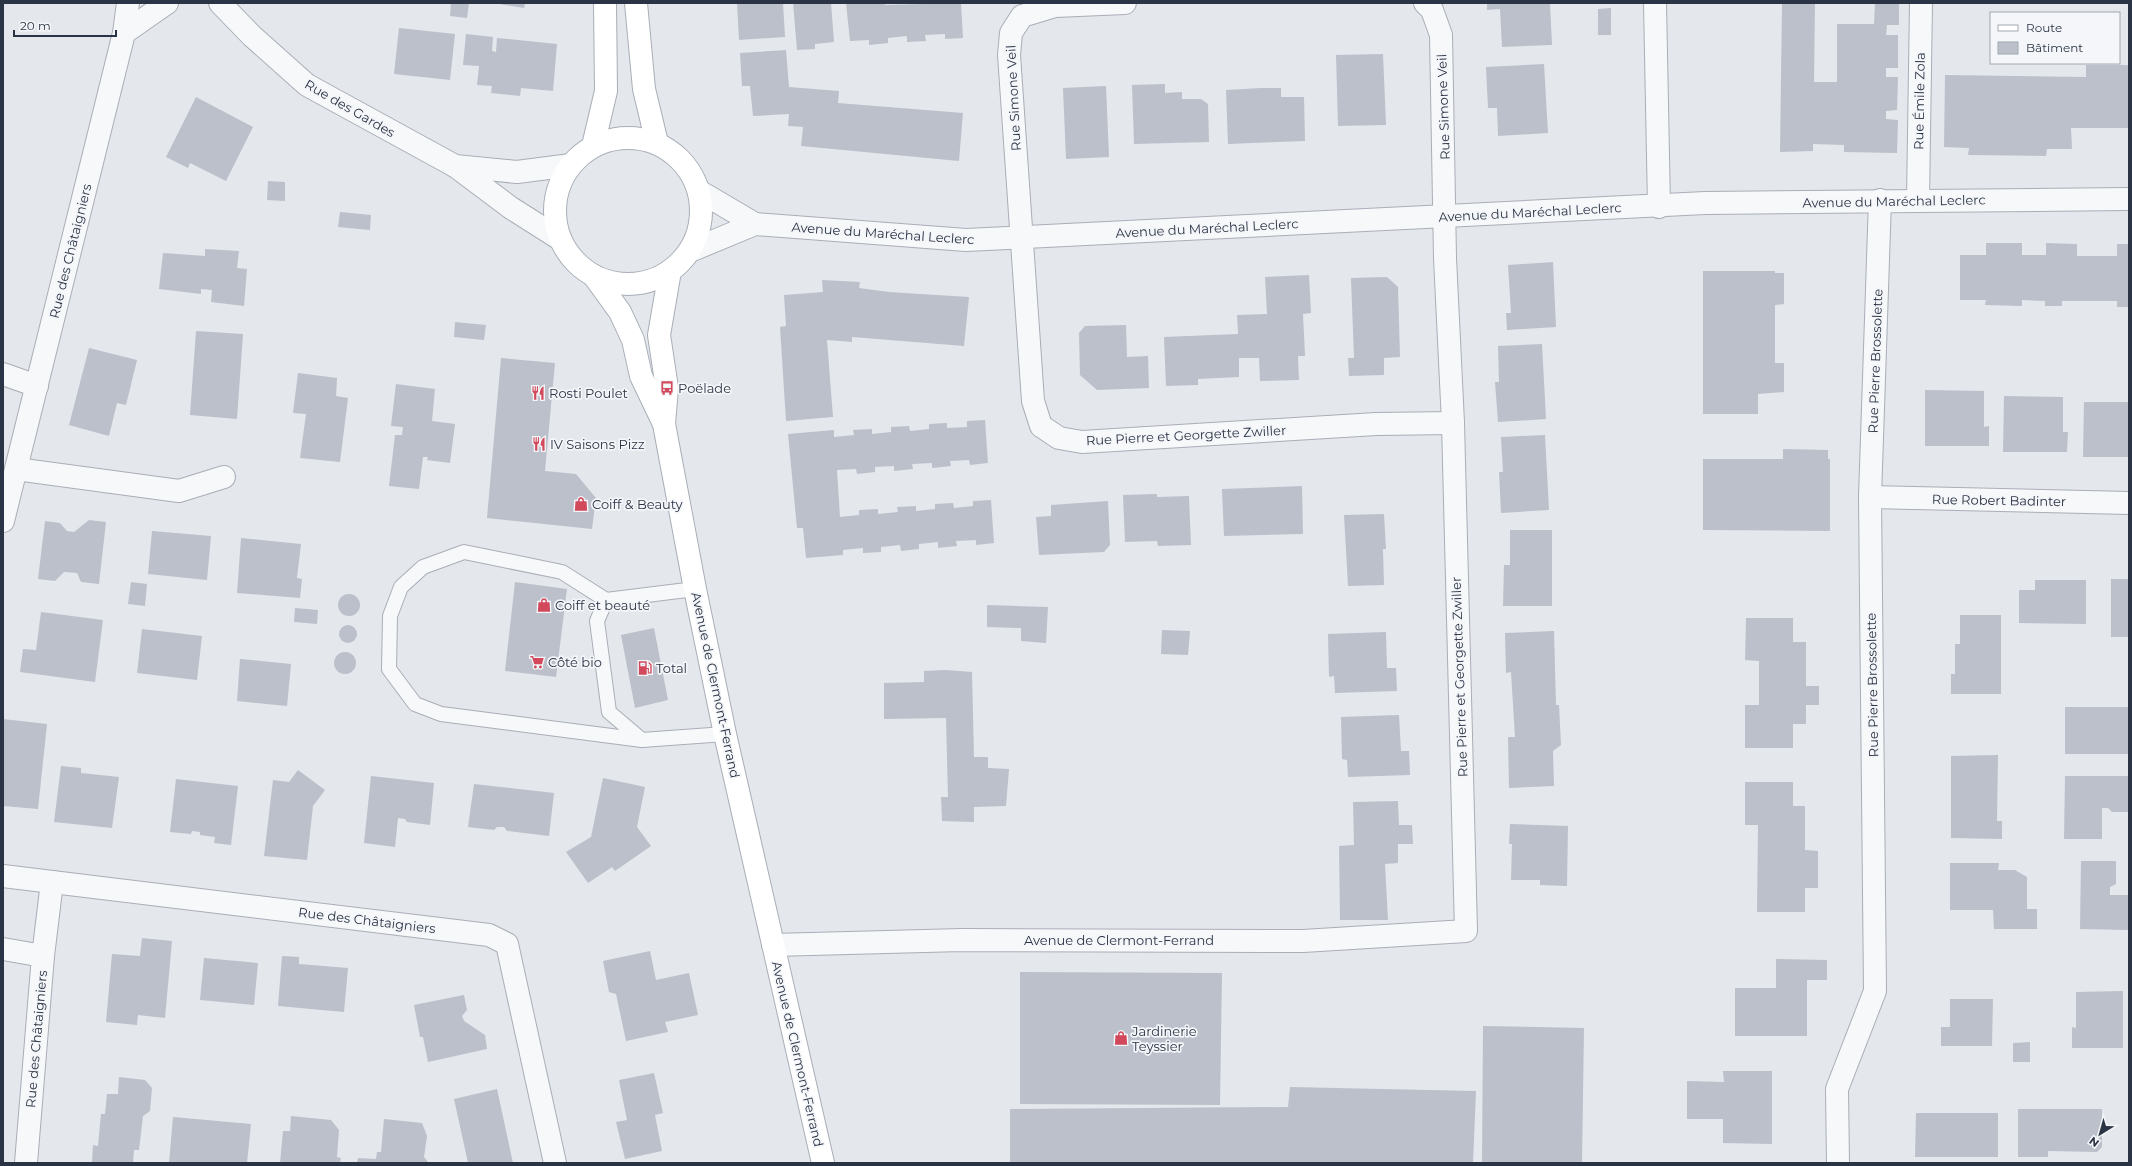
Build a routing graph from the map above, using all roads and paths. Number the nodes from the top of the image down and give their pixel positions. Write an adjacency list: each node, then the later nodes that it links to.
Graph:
1 (128, 3): 10 (street, Rue des Châtaigniers)
2 (167, 3): 10 (street)
3 (220, 3): 14 (street, Rue des Gardes)
4 (604, 3): 12 (street)
5 (636, 3): 11 (street)
6 (1125, 3): 22 (street, Rue Simone Veil)
7 (1425, 3): 20 (street, Rue Simone Veil)
8 (1656, 3): 19 (street)
9 (1920, 3): 18 (street, Rue Émile Zola)
10 (124, 33): 28 (street, Rue des Châtaigniers)
11 (657, 143): 12 (street); 15 (street)
12 (594, 146): 13 (street)
13 (571, 164): 14 (street, Rue des Gardes); 23 (street)
14 (455, 166): 23 (street, Rue des Gardes)
15 (699, 190): 21 (street, Avenue du Maréchal Leclerc); 24 (street)
16 (2129, 199): 18 (street, Avenue du Maréchal Leclerc)
17 (1880, 200): 18 (street, Avenue du Maréchal Leclerc); 19 (street, Avenue du Maréchal Leclerc); 33 (street, Rue Pierre Brossolette)
18 (1918, 200)
19 (1659, 207): 20 (street, Avenue du Maréchal Leclerc)
20 (1445, 216): 22 (street, Avenue du Maréchal Leclerc); 29 (street, Rue Pierre et Georgette Zwiller)
21 (755, 224): 22 (street, Avenue du Maréchal Leclerc); 24 (street, Avenue du Maréchal Leclerc)
22 (1021, 238): 29 (street, Rue Pierre et Georgette Zwiller)
23 (560, 239): 26 (street)
24 (690, 251): 25 (street)
25 (670, 271): 26 (street); 30 (street, Avenue de Clermont-Ferrand)
26 (594, 276): 30 (street, Avenue de Clermont-Ferrand)
27 (3, 374): 28 (street)
28 (37, 386): 31 (street, Rue des Châtaigniers)
29 (1452, 423): 42 (street, Rue Pierre et Georgette Zwiller)
30 (664, 424): 36 (street, Avenue de Clermont-Ferrand)
31 (16, 470): 32 (street); 35 (street, Rue des Châtaigniers)
32 (224, 477)
33 (1870, 497): 34 (street, Rue Robert Badinter); 49 (street, Rue Pierre Brossolette)
34 (2129, 503)
35 (3, 521)
36 (695, 589): 37 (lane); 38 (street, Avenue de Clermont-Ferrand)
37 (606, 600): 39 (lane); 39 (lane)
38 (725, 734): 39 (lane); 43 (street, Avenue de Clermont-Ferrand)
39 (642, 740)
40 (3, 876): 41 (street, Rue des Châtaigniers)
41 (52, 882): 45 (street); 47 (street, Rue des Châtaigniers)
42 (1466, 931): 43 (street, Avenue de Clermont-Ferrand)
43 (773, 945): 48 (street, Avenue de Clermont-Ferrand)
44 (3, 949): 45 (street, Rue des Châtaigniers)
45 (43, 956): 46 (street, Rue des Châtaigniers)
46 (26, 1163)
47 (555, 1163)
48 (823, 1163)
49 (1838, 1163)

